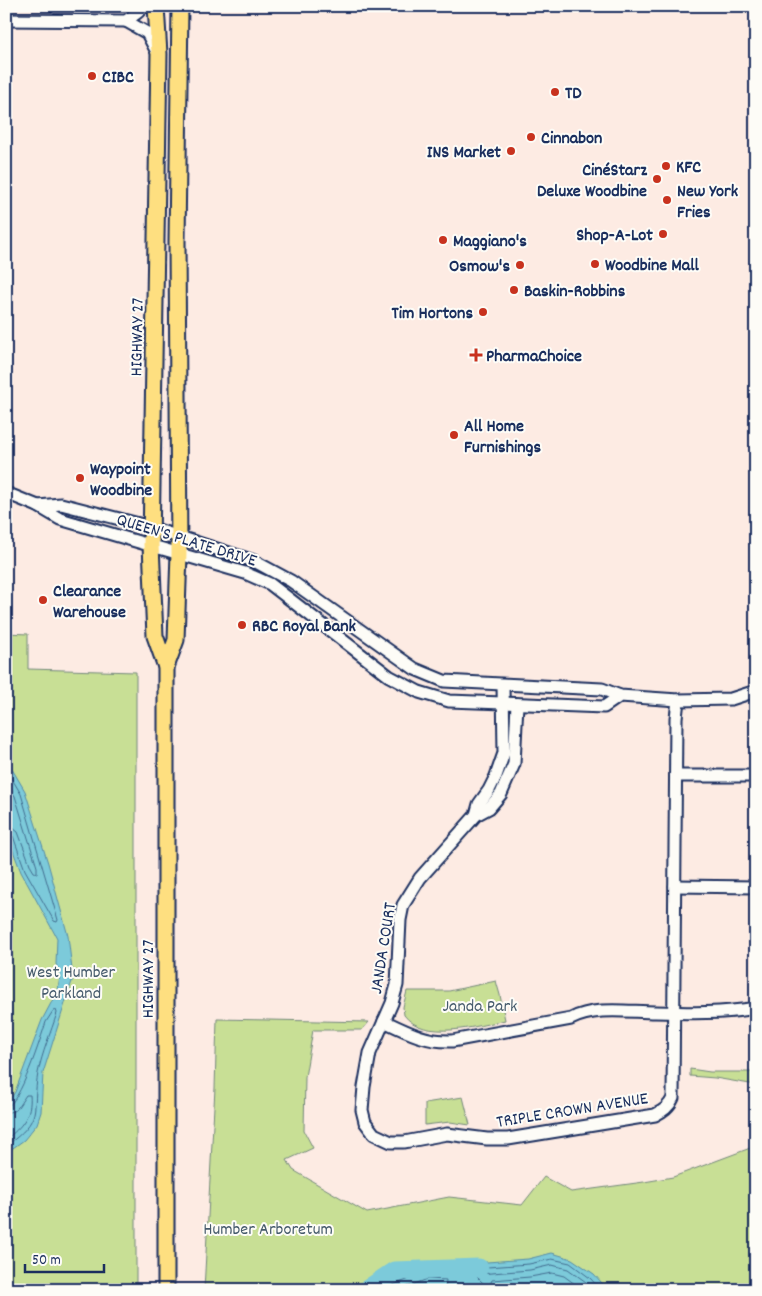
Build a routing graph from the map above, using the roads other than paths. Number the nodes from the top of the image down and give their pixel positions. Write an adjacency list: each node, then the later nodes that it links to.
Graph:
1 (144, 6): 5 (street)
2 (156, 6): 6 (main road, HIGHWAY 27)
3 (180, 6): 10 (main road, HIGHWAY 27)
4 (6, 20): 5 (street)
5 (126, 21): 6 (street)
6 (159, 54): 9 (main road, HIGHWAY 27)
7 (6, 493): 8 (street, QUEEN'S PLATE DRIVE)
8 (38, 506): 9 (street, QUEEN'S PLATE DRIVE); 11 (street, QUEEN'S PLATE DRIVE)
9 (152, 529): 10 (street, QUEEN'S PLATE DRIVE); 11 (main road, HIGHWAY 27)
10 (179, 537): 12 (main road, HIGHWAY 27); 13 (street, QUEEN'S PLATE DRIVE)
11 (151, 545): 12 (street, QUEEN'S PLATE DRIVE); 15 (main road, HIGHWAY 27)
12 (179, 553): 14 (street, QUEEN'S PLATE DRIVE); 15 (main road, HIGHWAY 27)
13 (349, 623): 14 (street); 16 (street, QUEEN'S PLATE DRIVE)
14 (339, 636): 20 (street, QUEEN'S PLATE DRIVE)
15 (166, 668): 30 (main road, HIGHWAY 27)
16 (503, 685): 18 (street, QUEEN'S PLATE DRIVE); 20 (street, JANDA COURT)
17 (756, 691): 19 (street, QUEEN'S PLATE DRIVE)
18 (620, 696): 19 (street, QUEEN'S PLATE DRIVE); 21 (street, QUEEN'S PLATE DRIVE)
19 (678, 700): 22 (street, TRIPLE CROWN AVENUE)
20 (503, 704): 21 (street, QUEEN'S PLATE DRIVE); 24 (street, JANDA COURT)
21 (517, 704): 24 (street, JANDA COURT)
22 (676, 776): 23 (street); 25 (street, TRIPLE CROWN AVENUE)
23 (756, 776)
24 (476, 815): 29 (street, JANDA COURT)
25 (675, 886): 26 (street); 28 (street, TRIPLE CROWN AVENUE)
26 (756, 887)
27 (756, 1008): 28 (street)
28 (673, 1013): 29 (street); 29 (street, TRIPLE CROWN AVENUE)
29 (384, 1021)
30 (166, 1290)

